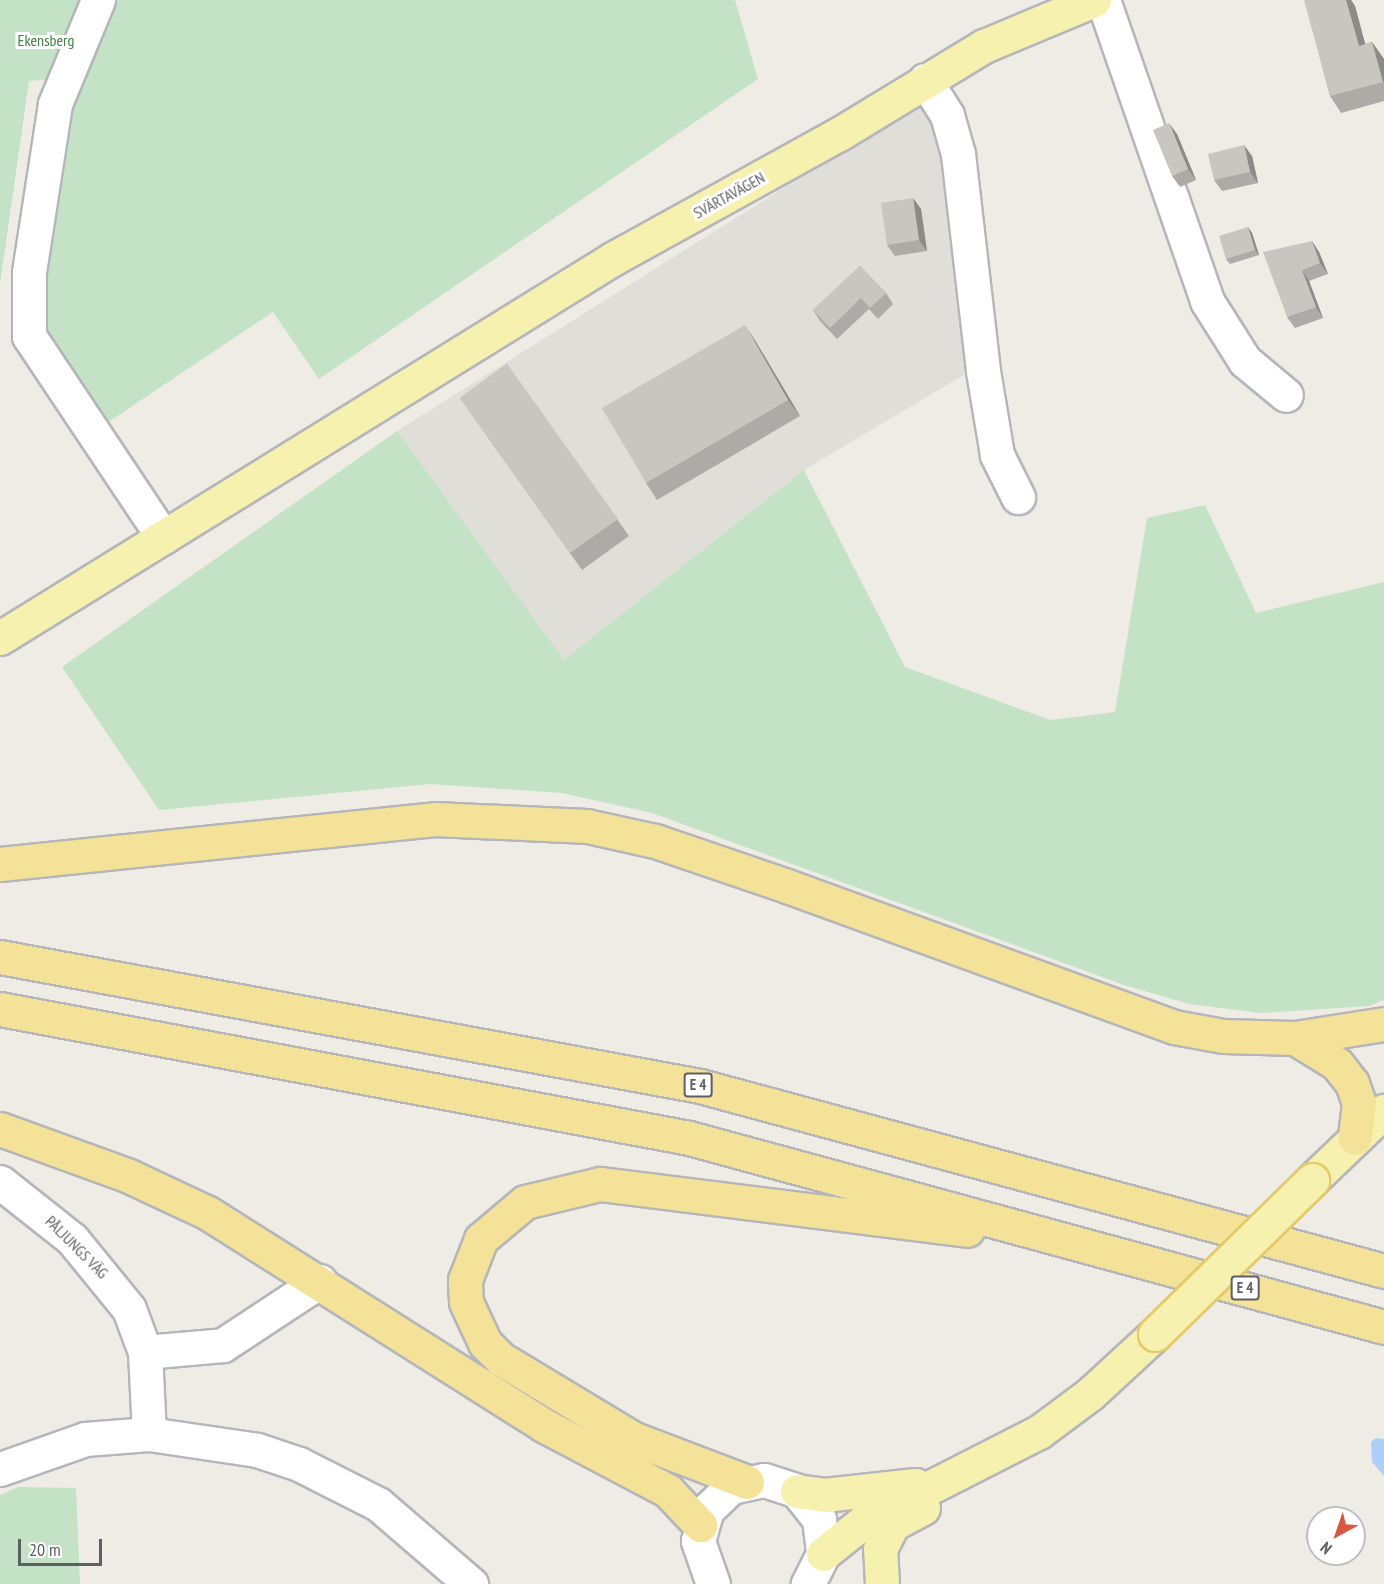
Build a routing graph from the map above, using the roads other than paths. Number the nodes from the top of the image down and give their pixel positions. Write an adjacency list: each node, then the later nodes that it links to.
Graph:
1 (98, 0): 7 (street)
2 (1094, 0): 4 (main road, SVÄRTAVÄGEN)
3 (1103, 0): 5 (street)
4 (925, 80): 6 (street); 7 (main road, SVÄRTAVÄGEN)
5 (1287, 395)
6 (1018, 497)
7 (163, 537): 8 (main road, SVÄRTAVÄGEN)
8 (0, 638)
9 (0, 864): 13 (highway)
10 (0, 957): 19 (highway, E 4)
11 (0, 1009): 18 (highway, E 4)
12 (1384, 1024): 13 (highway)
13 (1295, 1038): 16 (highway)
14 (1384, 1111): 16 (main road)
15 (0, 1129): 20 (highway)
16 (1355, 1138): 23 (main road, bridge)
17 (0, 1182): 22 (street, PÅLJUNGS VÄG)
18 (1106, 1250): 21 (highway, E 4); 26 (highway)
19 (1384, 1271)
20 (320, 1281): 22 (street); 29 (highway)
21 (1384, 1327)
22 (145, 1352): 24 (street, PÅLJUNGS VÄG)
23 (1090, 1394): 27 (main road); 32 (main road)
24 (149, 1434): 25 (street); 31 (street)
25 (0, 1469)
26 (747, 1482): 28 (street); 29 (street)
27 (935, 1482): 28 (main road); 30 (main road)
28 (797, 1491): 30 (street)
29 (700, 1562)
30 (816, 1573)
31 (471, 1584)
32 (882, 1584)

